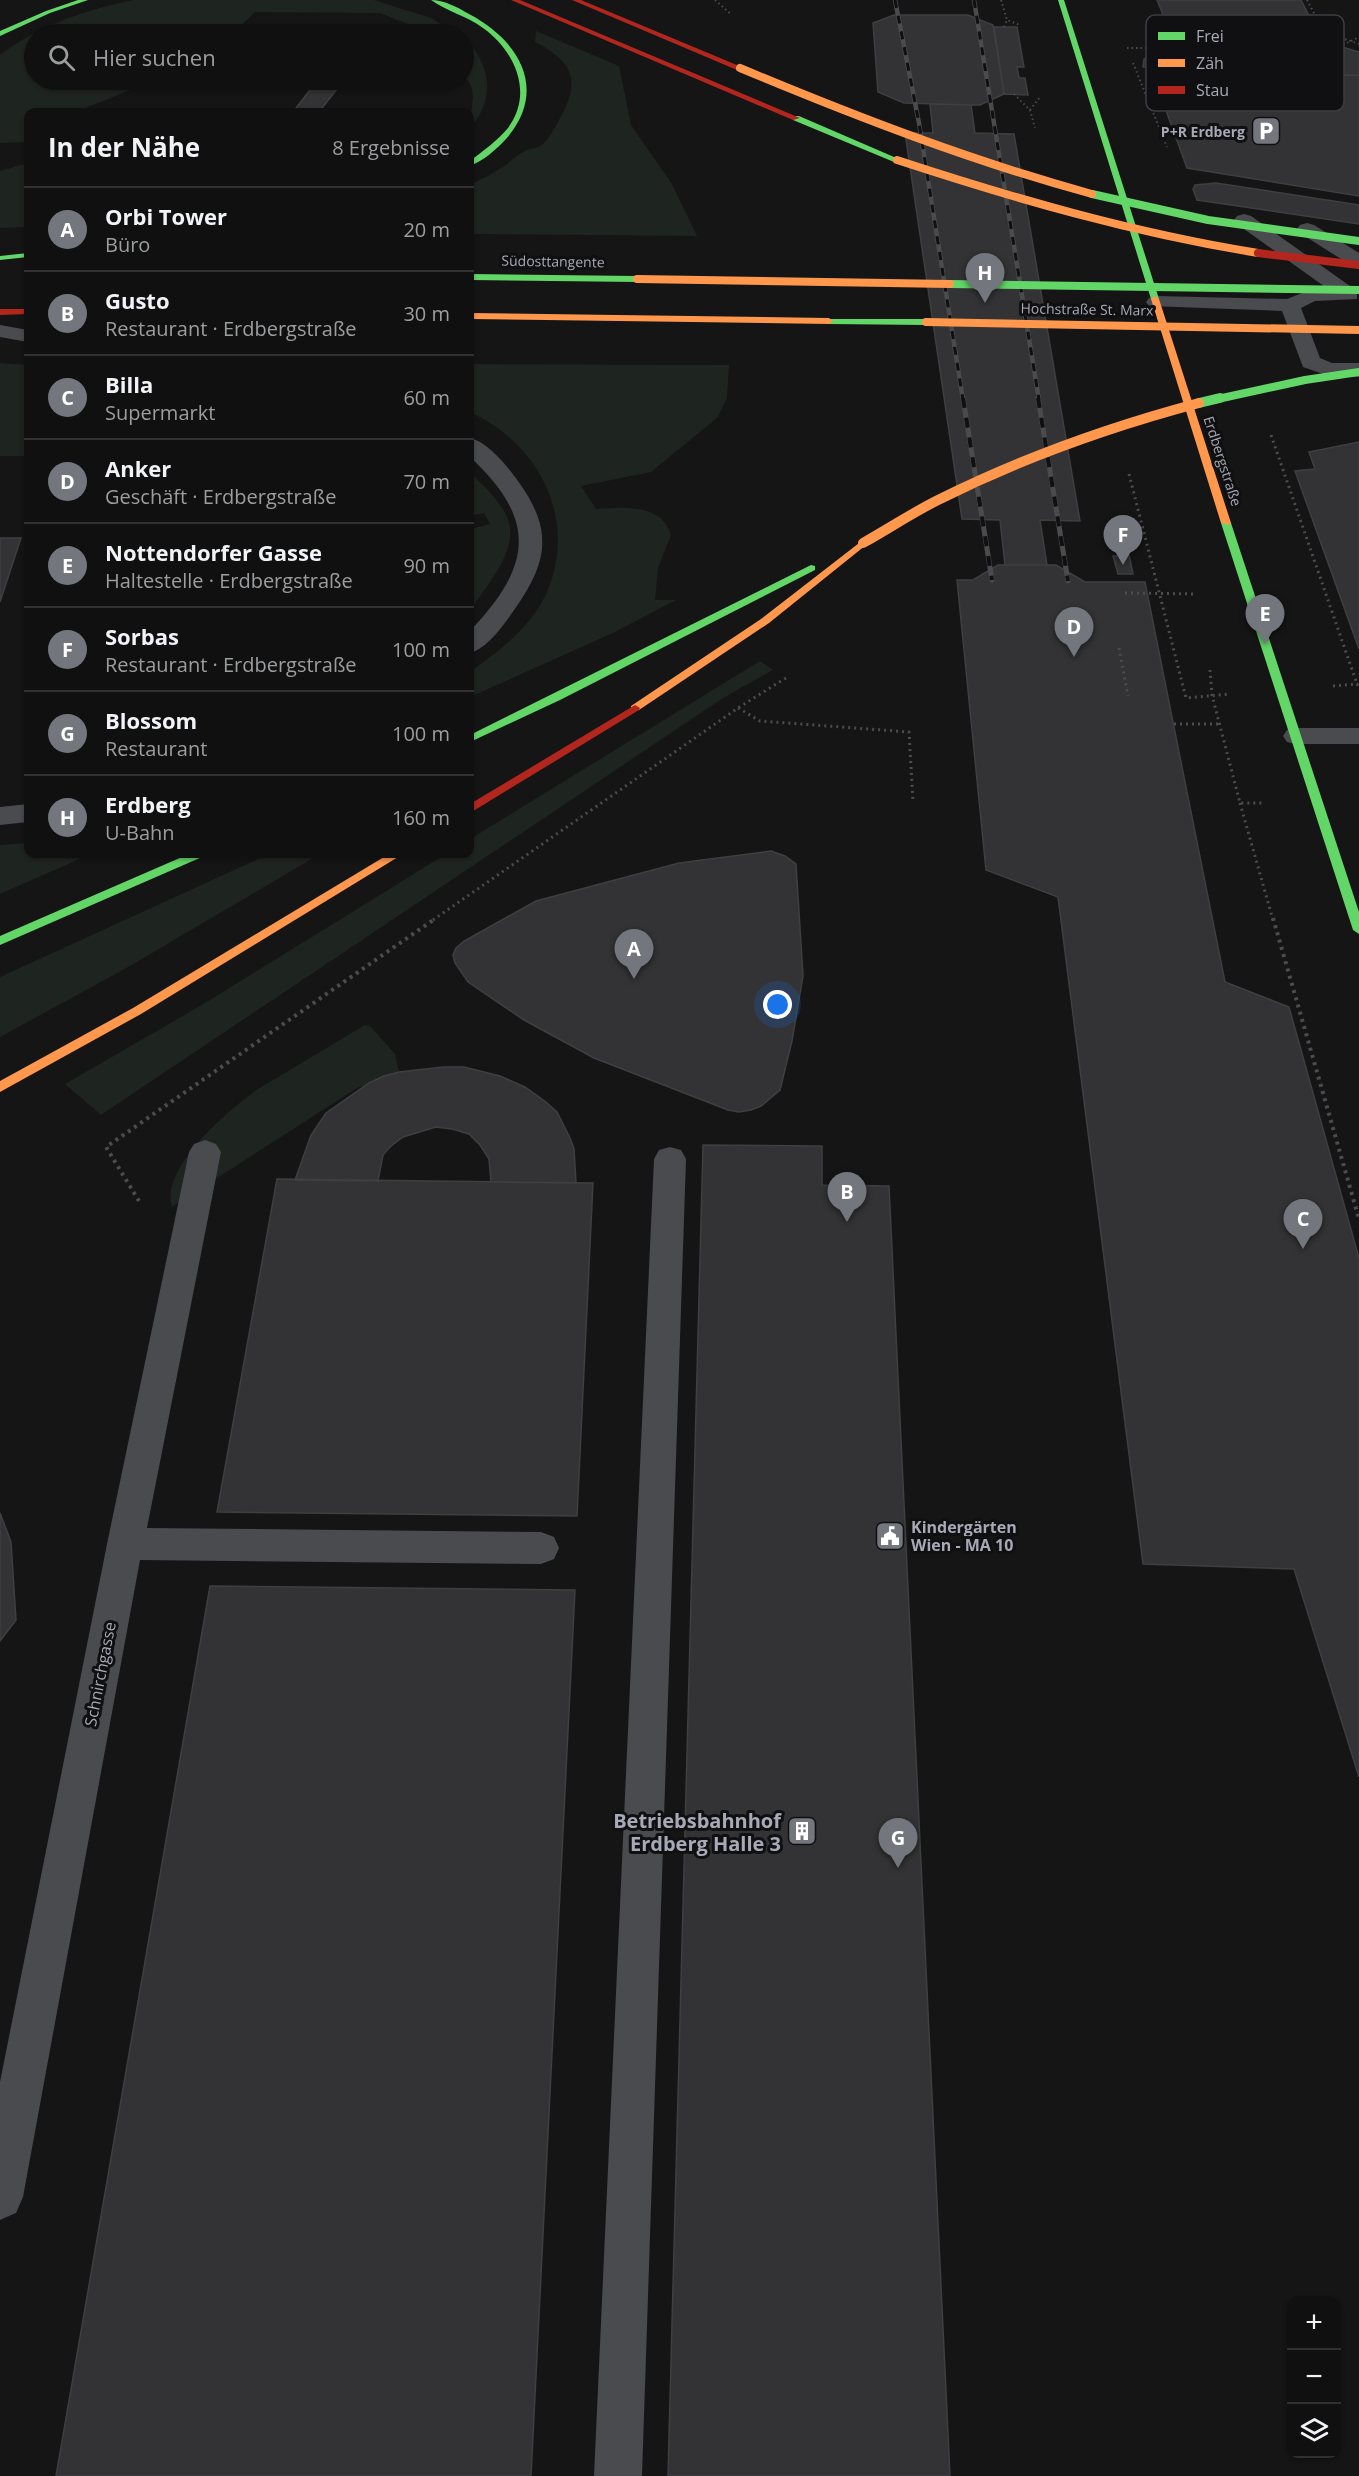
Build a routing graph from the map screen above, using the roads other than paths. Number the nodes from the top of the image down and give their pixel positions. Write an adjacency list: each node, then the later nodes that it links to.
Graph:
1 (86, 0): 6 (main road)
2 (434, 0): 7 (main road)
3 (514, 0): 16 (main road, bridge)
4 (575, 0): 13 (main road, bridge)
5 (1061, 0): 23 (main road, Erdbergstraße)
6 (0, 34)
7 (474, 161)
8 (1217, 216): 22 (street)
9 (1244, 220): 21 (street)
10 (1274, 224): 21 (street)
11 (1307, 229): 16 (street)
12 (1339, 233): 13 (street)
13 (1359, 243)
14 (24, 255): 15 (main road)
15 (0, 258)
16 (1359, 264)
17 (0, 270): 18 (main road)
18 (19, 270)
19 (474, 277): 20 (main road, Südosttangente)
20 (637, 279): 21 (main road, Hochstraße St. Marx, bridge)
21 (1357, 290): 22 (street)
22 (1312, 295): 24 (street)
23 (1156, 302): 24 (street); 35 (main road, Erdbergstraße)
24 (1290, 305): 31 (street)
25 (0, 312): 26 (main road)
26 (24, 312)
27 (474, 316): 28 (main road, Hochstraße St. Marx, bridge)
28 (1359, 330)
29 (0, 331): 30 (street)
30 (24, 335)
31 (1359, 371): 33 (main road, bridge)
32 (474, 448): 34 (street)
33 (863, 543): 37 (main road); 38 (main road)
34 (474, 641)
35 (1296, 736): 36 (street); 43 (main road, Erdbergstraße)
36 (1359, 736)
37 (474, 737)
38 (474, 807)
39 (24, 813): 40 (street)
40 (0, 816)
41 (189, 858): 44 (main road)
42 (390, 858): 45 (main road)
43 (1359, 930)
44 (0, 941)
45 (0, 1087)
46 (205, 1152): 48 (street, Schnirchgasse)
47 (670, 1159): 51 (street)
48 (125, 1544): 49 (street); 50 (street, Schnirchgasse)
49 (541, 1548)
50 (0, 2197)
51 (618, 2476)

